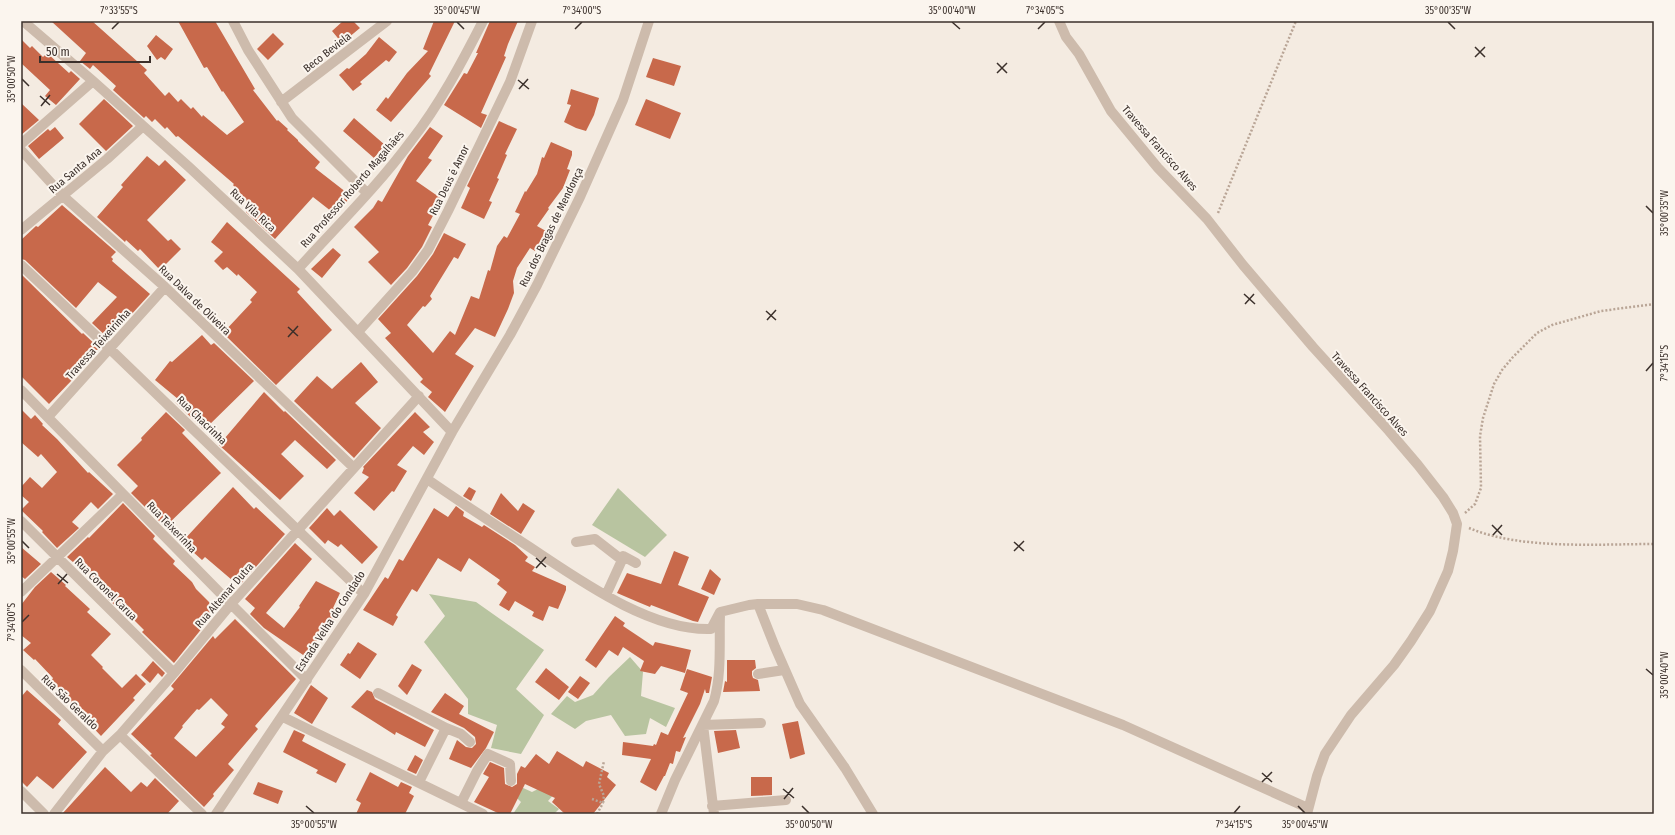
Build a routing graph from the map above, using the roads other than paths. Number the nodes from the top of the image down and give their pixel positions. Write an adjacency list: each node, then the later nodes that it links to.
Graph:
1 (23, 21): 8 (street, Rua Vila Rica)
2 (233, 21): 9 (street)
3 (386, 21): 9 (street, Beco Beviela)
4 (483, 21): 13 (street, Rua Professor Roberto Magalhães)
5 (532, 21): 19 (street, Rua Deus é Amor)
6 (649, 21): 24 (street, Rua dos Bragas de Mendonça)
7 (1059, 21): 59 (street, Travessa Francisco Alves)
8 (93, 81): 10 (street, Rua Vila Rica); 11 (street)
9 (281, 102): 13 (street)
10 (143, 126): 14 (street, Rua Santa Ana); 17 (street, Rua Vila Rica)
11 (21, 144)
12 (21, 150): 14 (street, Rua Dalva de Oliveira)
13 (367, 193): 17 (street, Rua Professor Roberto Magalhães)
14 (63, 196): 15 (street, Rua Santa Ana); 18 (street, Rua Dalva de Oliveira)
15 (21, 230)
16 (21, 265): 20 (street, Rua Chacrinha)
17 (298, 268): 19 (street, Rua Vila Rica)
18 (165, 287): 20 (street, Travessa Teixeirinha); 25 (street, Rua Dalva de Oliveira)
19 (358, 332): 22 (street, Rua Vila Rica)
20 (110, 349): 23 (street, Travessa Teixeirinha); 29 (street, Rua Chacrinha)
21 (21, 390): 23 (street, Rua Teixerinha)
22 (419, 396): 24 (street, Rua Vila Rica); 25 (street, Rua Altemar Dutra)
23 (48, 417): 27 (street, Rua Teixerinha)
24 (452, 432): 26 (street, Estrada Velha do Condado)
25 (354, 468): 29 (street, Rua Altemar Dutra)
26 (427, 479): 35 (street, Estrada Velha do Condado); 36 (street)
27 (123, 494): 31 (street); 37 (street, Rua Teixerinha)
28 (21, 521): 31 (street, Rua Coronel Carua)
29 (298, 530): 35 (street, Rua Chacrinha); 37 (street, Rua Altemar Dutra)
30 (576, 542): 32 (street)
31 (57, 557): 34 (street); 42 (street, Rua Coronel Carua)
32 (622, 560): 33 (street); 36 (street)
33 (636, 563)
34 (21, 592)
35 (364, 594): 44 (street, Estrada Velha do Condado)
36 (606, 595): 39 (street)
37 (231, 604): 42 (street, Rua Altemar Dutra); 44 (street, Rua Teixerinha)
38 (758, 604): 39 (street); 41 (street); 59 (street)
39 (720, 612): 48 (street)
40 (21, 670): 52 (street, Rua São Geraldo)
41 (784, 670): 43 (street); 66 (street)
42 (174, 673): 50 (street, Rua Altemar Dutra)
43 (758, 674)
44 (307, 680): 46 (street, Estrada Velha do Condado)
45 (378, 693): 49 (street)
46 (283, 716): 54 (street); 63 (street, Estrada Velha do Condado)
47 (761, 723): 48 (street)
48 (702, 725): 58 (street); 65 (street)
49 (446, 728): 51 (street); 54 (street)
50 (120, 735): 52 (street, Rua Altemar Dutra); 62 (street)
51 (470, 742)
52 (103, 751): 61 (street, Rua Altemar Dutra)
53 (511, 781): 57 (street)
54 (419, 782): 57 (street)
55 (21, 791): 60 (street)
56 (786, 800): 58 (street)
57 (461, 803): 64 (street)
58 (713, 810)
59 (1308, 811)
60 (44, 814)
61 (54, 814)
62 (202, 814)
63 (216, 814)
64 (483, 814)
65 (661, 814)
66 (872, 814)

